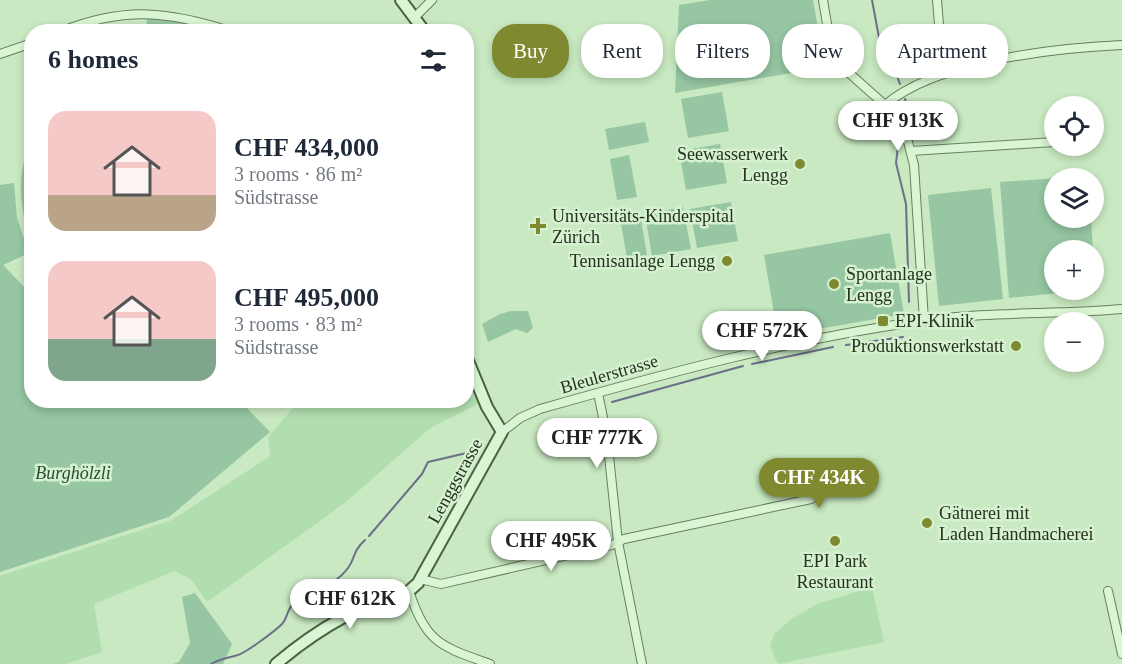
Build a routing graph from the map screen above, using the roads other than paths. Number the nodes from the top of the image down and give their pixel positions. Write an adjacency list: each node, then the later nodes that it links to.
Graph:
1 (401, 0): 5 (street)
2 (432, 0): 5 (street)
3 (823, 0): 15 (street)
4 (937, 0): 9 (street)
5 (415, 17): 8 (street)
6 (83, 24): 7 (street)
7 (205, 24)
8 (420, 24)
9 (939, 24)
10 (1122, 45): 13 (street)
11 (24, 46): 12 (street)
12 (0, 54)
13 (1008, 60)
14 (933, 78): 15 (street)
15 (885, 105): 17 (street)
16 (1044, 142): 17 (street)
17 (911, 151): 19 (street)
18 (1122, 309): 19 (street, Bleulerstrasse)
19 (924, 320): 21 (street, Bleulerstrasse)
20 (474, 375): 22 (street, Lenggstrasse)
21 (598, 393): 22 (street, Bleulerstrasse); 24 (street)
22 (501, 432): 25 (street, Lenggstrasse)
23 (829, 479): 24 (street)
24 (618, 542): 25 (street); 30 (street)
25 (414, 586): 28 (street); 29 (street)
26 (1108, 591): 27 (street)
27 (1122, 654)
28 (276, 664)
29 (490, 664)
30 (642, 664)

